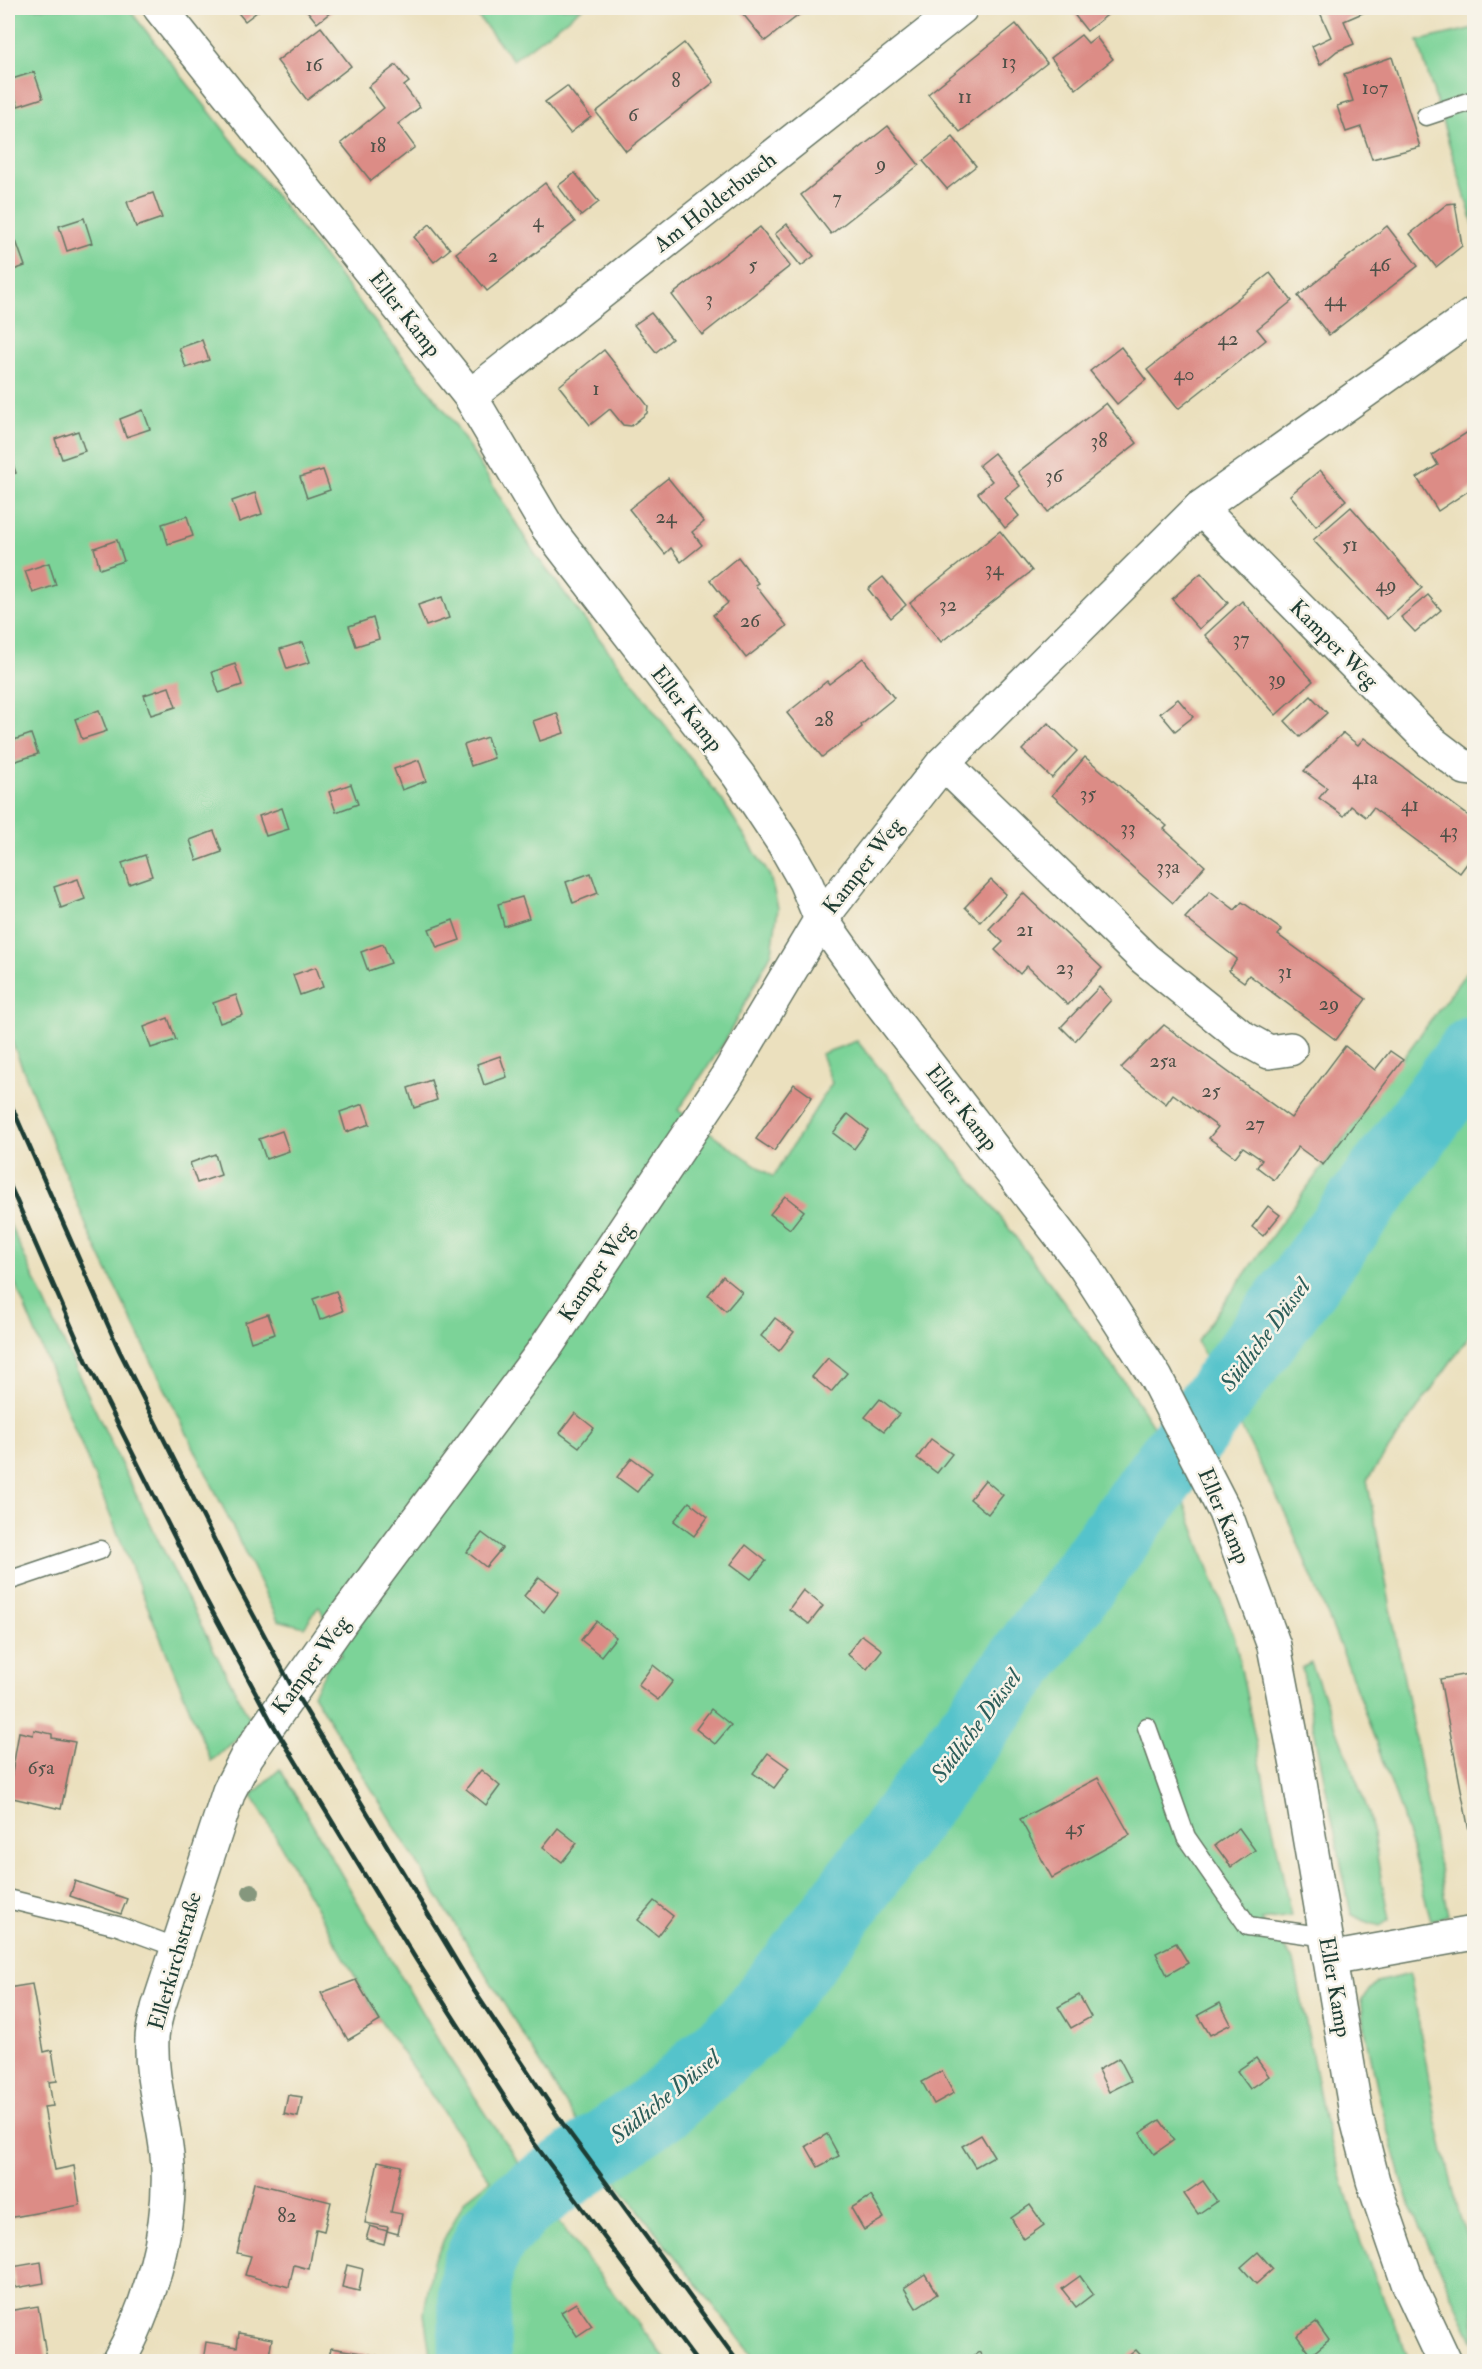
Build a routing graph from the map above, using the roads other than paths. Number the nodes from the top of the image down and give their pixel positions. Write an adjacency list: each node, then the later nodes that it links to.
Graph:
1 (160, 8): 6 (street, Eller Kamp)
2 (961, 8): 6 (street, Am Holderbusch)
3 (1474, 100): 4 (lane)
4 (1426, 116)
5 (1474, 314): 7 (street, Kamper Weg)
6 (470, 396): 10 (street, Eller Kamp)
7 (1200, 508): 8 (street, Kamper Weg); 9 (street, Kamper Weg)
8 (943, 763): 10 (street, Kamper Weg); 11 (street)
9 (1474, 769)
10 (821, 919): 15 (street, Kamper Weg); 19 (street, Eller Kamp)
11 (1290, 1049)
12 (100, 1550): 13 (lane)
13 (8, 1581)
14 (1147, 1727): 19 (lane)
15 (237, 1774): 18 (street, Ellerkirchstraße)
16 (8, 1899): 18 (lane)
17 (1474, 1933): 19 (street)
18 (178, 1948): 20 (street, Ellerkirchstraße)
19 (1328, 1948): 21 (street, Eller Kamp)
20 (118, 2361)
21 (1445, 2361)

